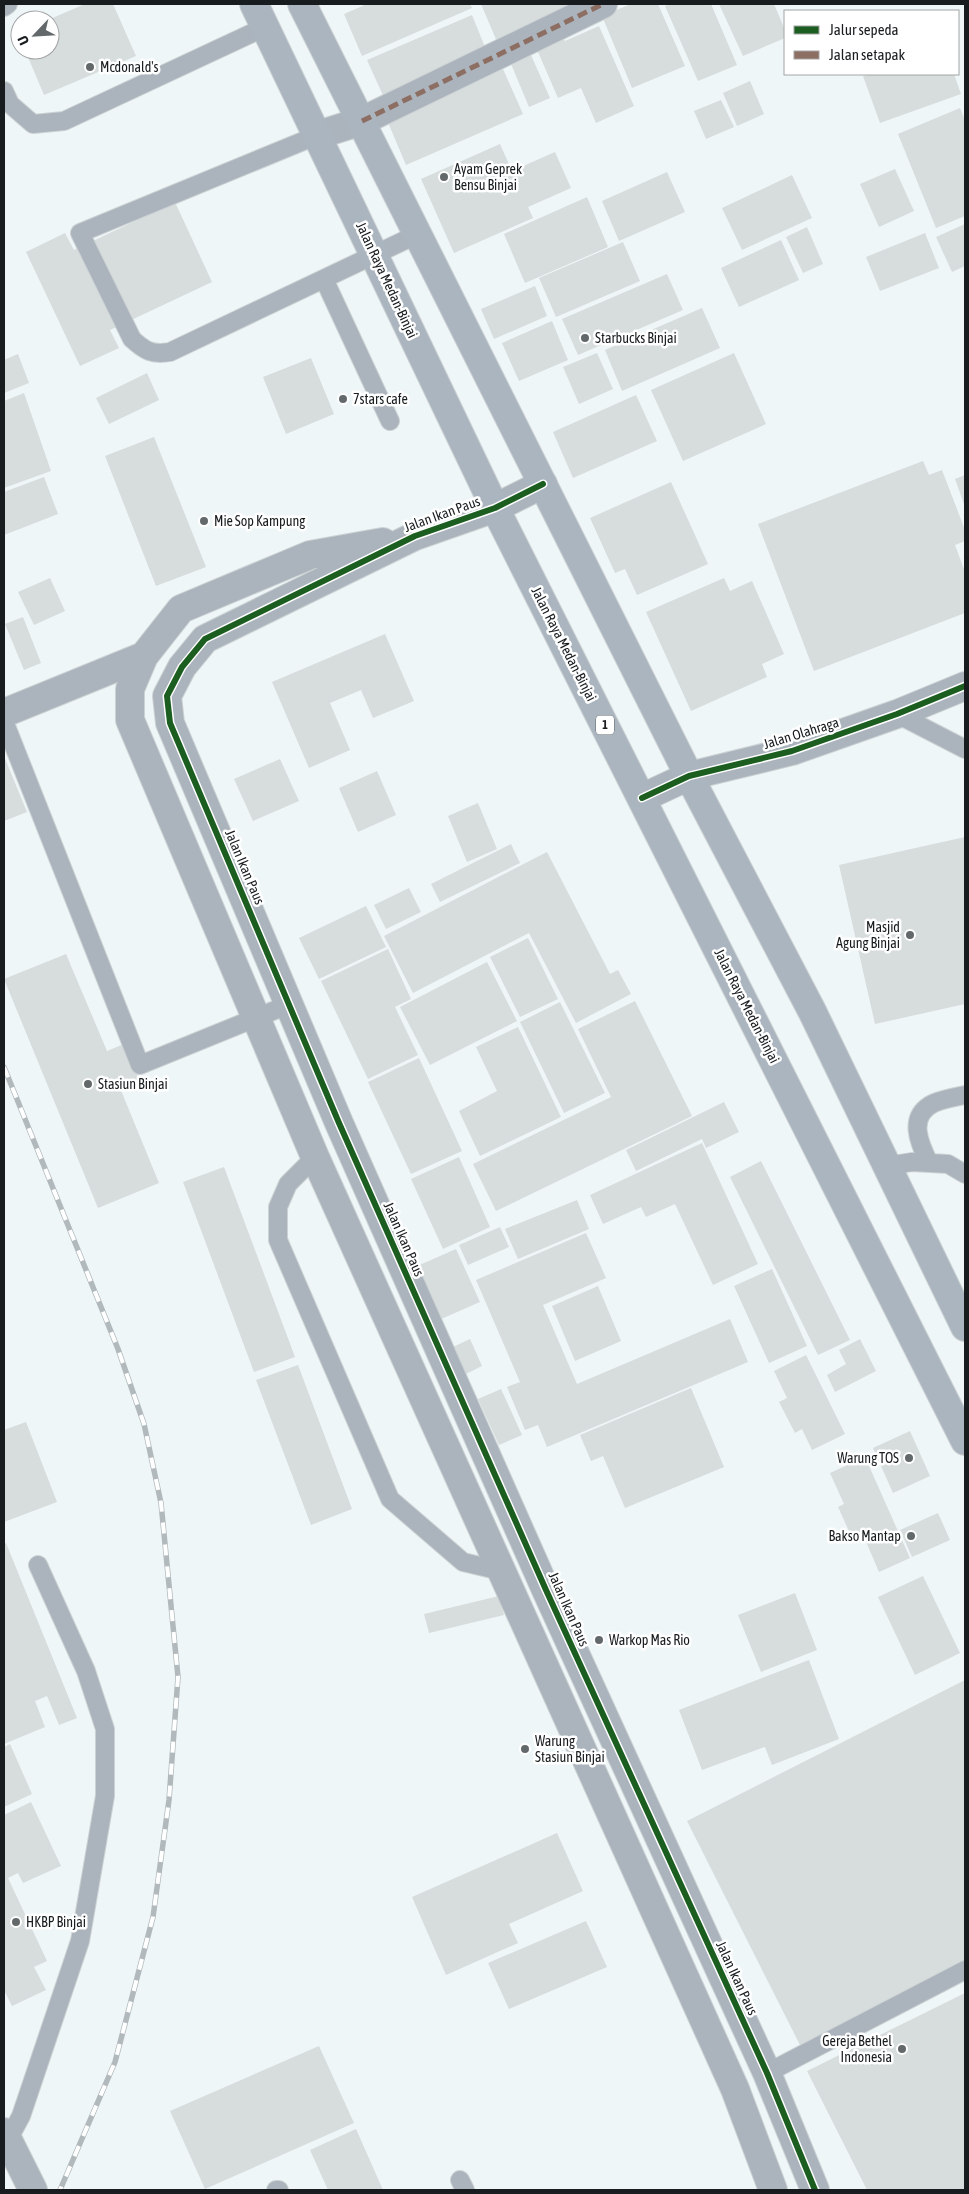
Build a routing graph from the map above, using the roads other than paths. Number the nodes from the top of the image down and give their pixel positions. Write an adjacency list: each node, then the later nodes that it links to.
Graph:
1 (8, 4): 4 (lane)
2 (302, 4): 7 (main road)
3 (603, 4): 7 (street)
4 (4, 7)
5 (260, 15): 6 (lane); 8 (main road, Jalan Raya Medan-Binjai / 1)
6 (4, 91)
7 (362, 121): 8 (street); 9 (main road)
8 (318, 135): 10 (main road, Jalan Raya Medan-Binjai / 1); 11 (lane)
9 (418, 234): 10 (lane); 13 (main road)
10 (374, 255): 11 (lane); 14 (main road, Jalan Raya Medan-Binjai / 1)
11 (324, 278): 12 (lane)
12 (390, 421)
13 (544, 484): 14 (street, Jalan Ikan Paus); 22 (main road)
14 (495, 508): 15 (street, Jalan Ikan Paus); 23 (main road, Jalan Raya Medan-Binjai / 1)
15 (415, 536): 16 (street, Jalan Ikan Paus); 24 (street, Jalan Ikan Paus)
16 (144, 656): 18 (street); 25 (street, Jalan Ikan Paus)
17 (965, 686): 19 (street, Jalan Olahraga)
18 (4, 713)
19 (897, 714): 21 (lane); 22 (street, Jalan Olahraga)
20 (4, 721): 25 (lane)
21 (965, 749)
22 (689, 776): 23 (street, Jalan Olahraga); 29 (main road)
23 (642, 798): 34 (main road, Jalan Raya Medan-Binjai / 1)
24 (290, 1004): 25 (lane); 32 (street, Jalan Ikan Paus)
25 (255, 1018): 27 (street, Jalan Ikan Paus)
26 (965, 1095): 28 (lane)
27 (315, 1157): 33 (street, Jalan Ikan Paus); 36 (lane)
28 (928, 1163): 29 (lane); 30 (lane)
29 (888, 1166): 31 (main road)
30 (965, 1174)
31 (965, 1327)
32 (440, 1350): 33 (street); 38 (street, Jalan Ikan Paus)
33 (410, 1366): 36 (street, Jalan Ikan Paus)
34 (965, 1441)
35 (38, 1565): 39 (lane)
36 (501, 1571): 41 (street, Jalan Ikan Paus)
37 (965, 1970): 38 (lane)
38 (767, 2073): 42 (street, Jalan Ikan Paus)
39 (5, 2140): 40 (street)
40 (33, 2190)
41 (773, 2190)
42 (815, 2190)

